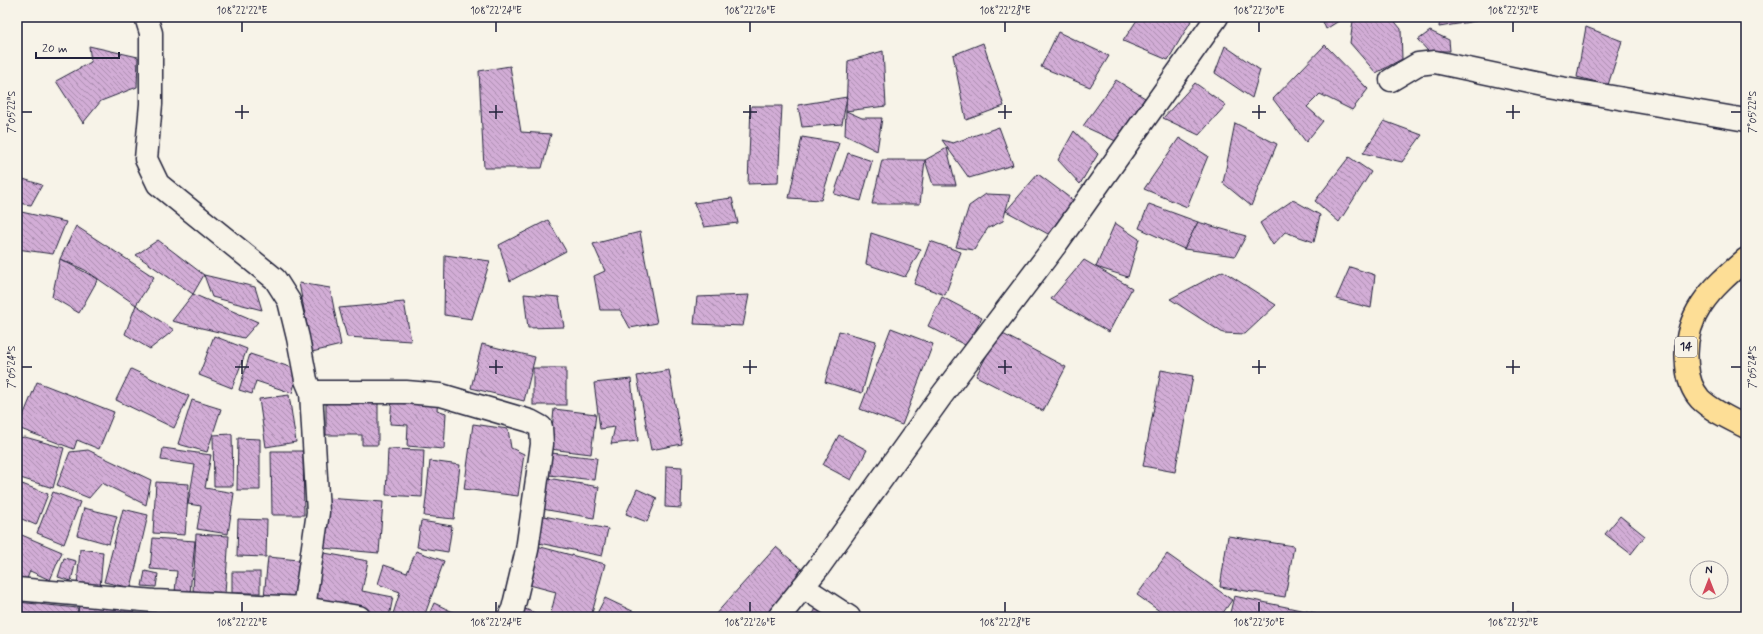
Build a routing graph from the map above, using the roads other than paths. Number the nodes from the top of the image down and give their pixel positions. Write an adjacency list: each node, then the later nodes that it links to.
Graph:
1 (146, 17): 6 (street)
2 (1217, 17): 8 (street)
3 (1391, 80): 4 (street)
4 (1746, 120)
5 (1746, 259): 7 (highway, 14)
6 (311, 392): 10 (street); 13 (street)
7 (1746, 428)
8 (803, 587): 14 (street); 15 (street)
9 (17, 589): 11 (street)
10 (304, 608): 11 (street); 12 (street)
11 (269, 611)
12 (359, 617)
13 (508, 617)
14 (779, 617)
15 (849, 617)

